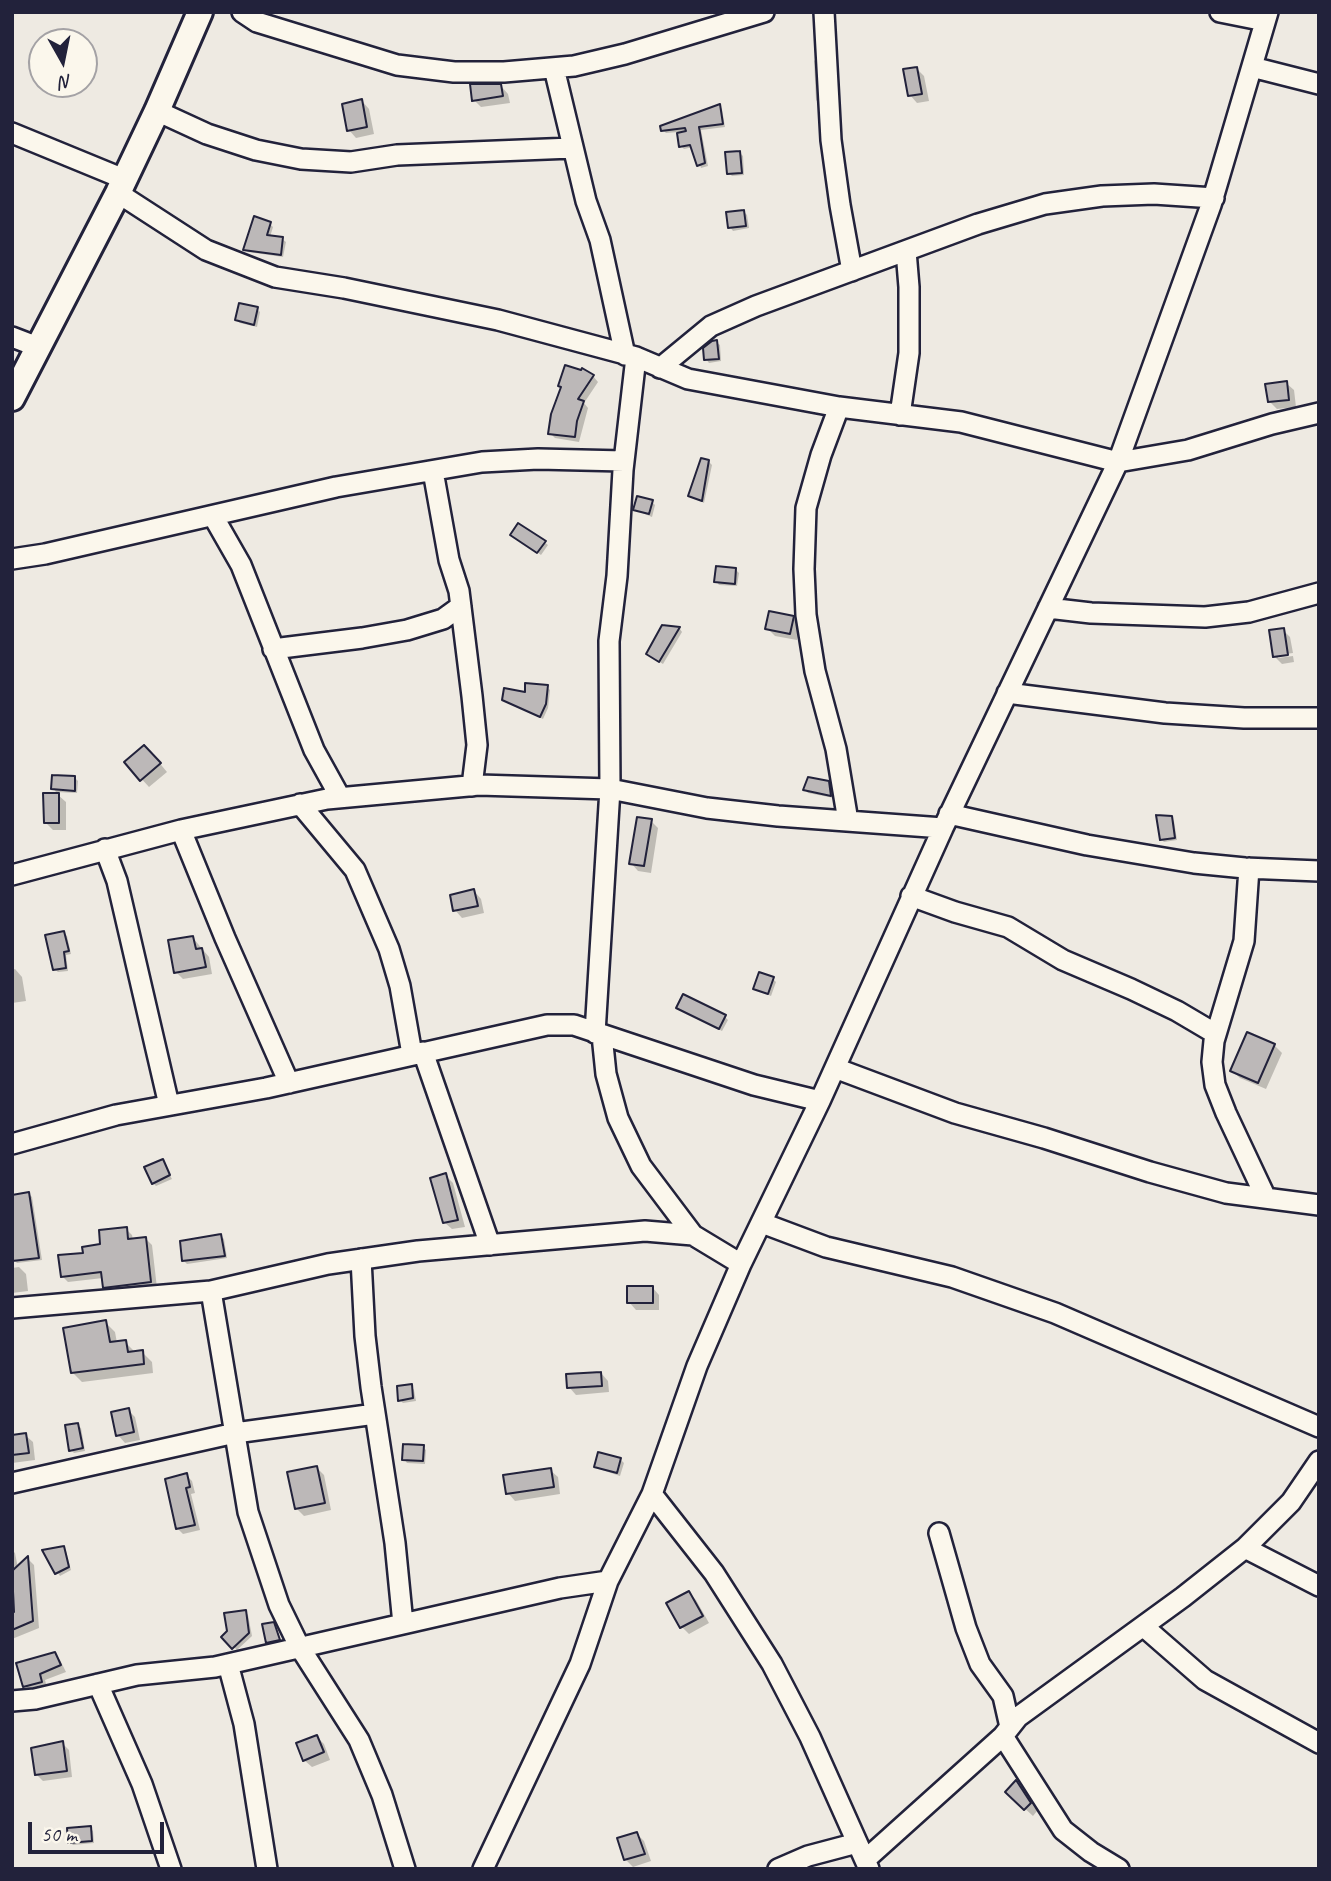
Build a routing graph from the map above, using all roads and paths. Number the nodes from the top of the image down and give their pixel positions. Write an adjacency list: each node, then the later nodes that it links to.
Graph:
1 (200, 12): 10 (street)
2 (242, 12): 8 (street)
3 (763, 12): 8 (street)
4 (824, 12): 16 (street)
5 (1220, 12): 6 (street)
6 (1266, 17): 7 (street)
7 (1252, 67): 9 (street); 14 (street)
8 (554, 68): 12 (street)
9 (1319, 84)
10 (157, 111): 12 (street); 13 (street)
11 (12, 133): 13 (street)
12 (572, 148): 19 (street)
13 (121, 186): 18 (street); 19 (street)
14 (1213, 198): 15 (street); 26 (street)
15 (906, 251): 16 (street); 24 (street)
16 (852, 271): 20 (street)
17 (12, 337): 18 (street)
18 (38, 347): 21 (street)
19 (630, 356): 20 (street); 25 (street)
20 (660, 368): 22 (street)
21 (12, 398)
22 (839, 407): 24 (street); 40 (street)
23 (1319, 413): 26 (street)
24 (900, 415): 26 (street)
25 (624, 461): 27 (street); 37 (street)
26 (1118, 462): 32 (street)
27 (433, 471): 28 (street); 31 (street)
28 (214, 516): 29 (street); 33 (street)
29 (12, 559)
30 (1319, 593): 32 (street)
31 (461, 606): 33 (street); 36 (street)
32 (1048, 608): 34 (street)
33 (273, 649): 38 (street)
34 (1007, 693): 35 (street); 41 (street)
35 (1319, 718)
36 (472, 786): 37 (street); 38 (street)
37 (610, 789): 40 (street); 48 (street)
38 (340, 797): 39 (street)
39 (300, 804): 42 (street); 50 (street)
40 (848, 821): 41 (street)
41 (946, 821): 44 (street); 47 (street)
42 (181, 830): 43 (street); 52 (street)
43 (105, 849): 46 (street); 54 (street)
44 (1249, 869): 45 (street); 49 (street)
45 (1319, 871)
46 (12, 875)
47 (911, 896): 49 (street); 51 (street)
48 (599, 1034): 50 (street); 53 (street); 59 (street)
49 (1216, 1034): 56 (street)
50 (417, 1053): 52 (street); 60 (street)
51 (835, 1068): 53 (street); 56 (street)
52 (289, 1083): 54 (street)
53 (820, 1101): 58 (street)
54 (169, 1105): 55 (street)
55 (12, 1144)
56 (1266, 1198): 57 (street)
57 (1319, 1205)
58 (762, 1223): 62 (street); 66 (street)
59 (693, 1236): 60 (street); 62 (street)
60 (490, 1245): 61 (street)
61 (361, 1259): 63 (street); 65 (street)
62 (741, 1264): 70 (street)
63 (211, 1291): 64 (street); 67 (street)
64 (12, 1308)
65 (375, 1414): 67 (street); 75 (street)
66 (1319, 1427)
67 (235, 1433): 69 (street); 77 (street)
68 (1319, 1461): 72 (street)
69 (12, 1483)
70 (652, 1494): 73 (street); 83 (street)
71 (939, 1533): 81 (street)
72 (1245, 1549): 74 (street); 76 (street)
73 (608, 1581): 75 (street); 87 (street)
74 (1319, 1586)
75 (403, 1624): 77 (street)
76 (1143, 1626): 81 (street); 82 (street)
77 (299, 1646): 78 (street); 86 (street)
78 (228, 1664): 79 (street); 85 (street)
79 (98, 1684): 80 (street); 84 (street)
80 (12, 1701)
81 (1006, 1732): 83 (street); 89 (street)
82 (1319, 1743)
83 (864, 1857): 88 (street)
84 (172, 1869)
85 (267, 1869)
86 (405, 1869)
87 (483, 1869)
88 (778, 1869)
89 (1119, 1869)

